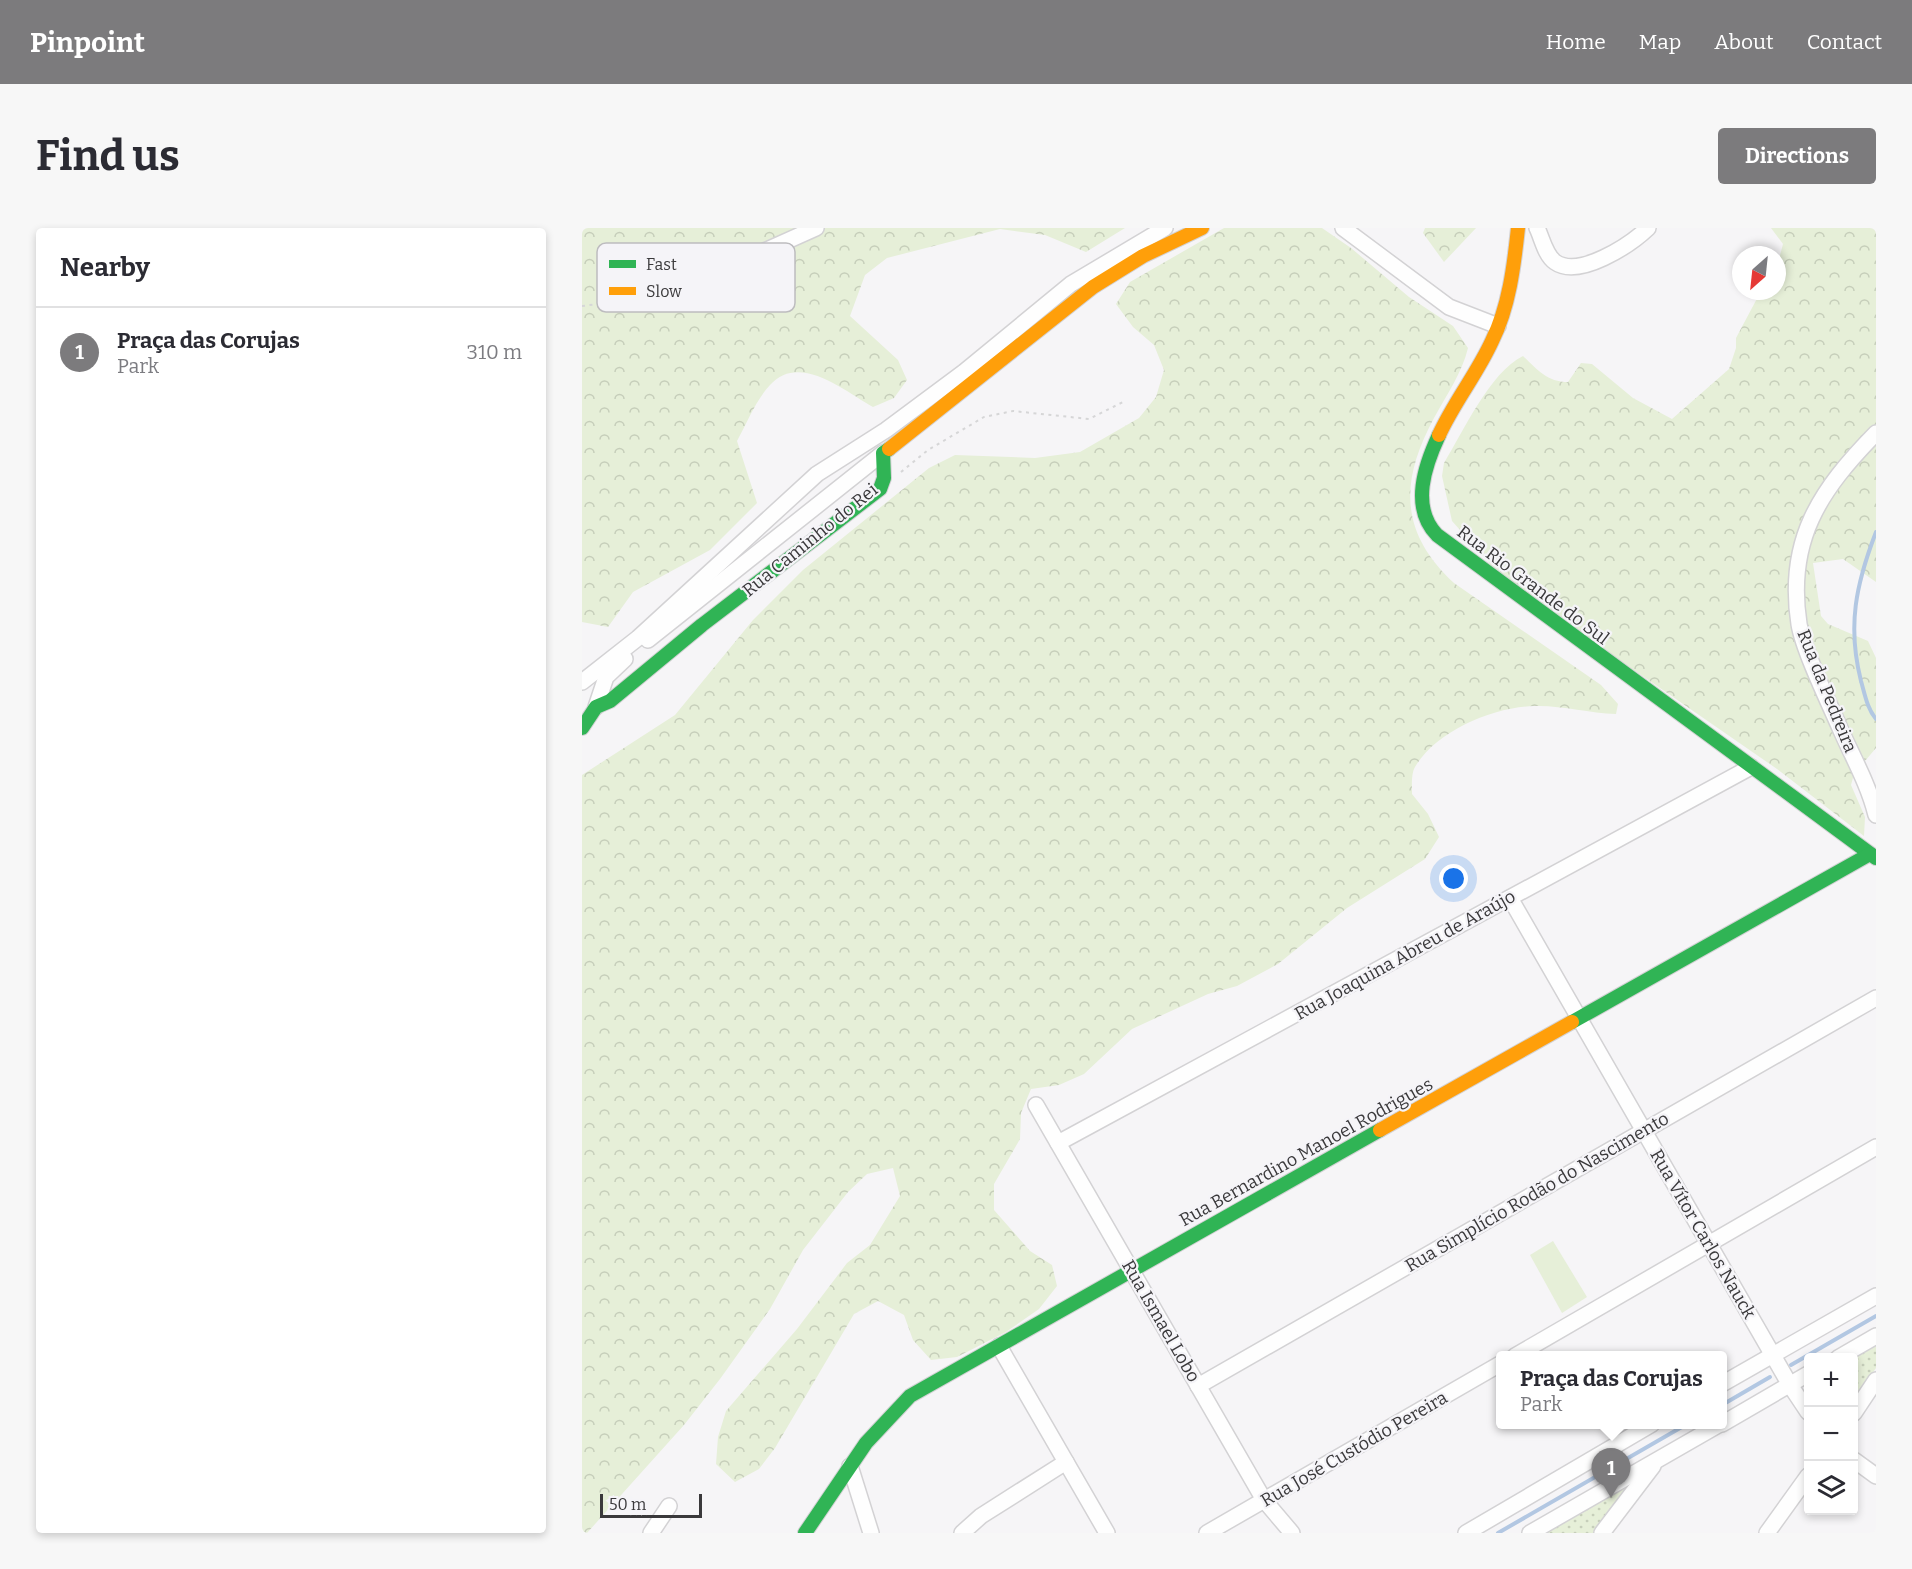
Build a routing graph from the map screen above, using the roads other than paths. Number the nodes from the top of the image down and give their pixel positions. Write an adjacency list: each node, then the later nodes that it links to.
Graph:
1 (816, 228): 8 (street)
2 (1165, 228): 12 (street)
3 (1202, 228): 11 (street)
4 (1343, 228): 9 (street)
5 (1518, 228): 9 (street, Rua Rio Grande do Sul)
6 (1537, 228): 7 (street)
7 (1648, 228)
8 (782, 243)
9 (1498, 326): 15 (street, Rua Rio Grande do Sul)
10 (1876, 433): 16 (street, Rua da Pedreira)
11 (883, 453): 13 (street); 13 (street, Rua Caminho do Rei)
12 (582, 682)
13 (596, 707): 14 (street, Rua Caminho do Rei)
14 (582, 728)
15 (1751, 767): 18 (street, Rua Rio Grande do Sul); 19 (street, Rua Joaquina Abreu de Araújo)
16 (1873, 786): 17 (street, Rua da Pedreira)
17 (1876, 815)
18 (1873, 856): 21 (street, Rua Bernardino Manoel Rodrigues)
19 (1510, 898): 21 (street, Rua Vítor Carlos Nauck); 24 (street, Rua Joaquina Abreu de Araújo)
20 (1876, 998): 23 (street, Rua Simplício Rodão do Nascimento)
21 (1578, 1019): 23 (street, Rua Vítor Carlos Nauck); 27 (street, Rua Bernardino Manoel Rodrigues)
22 (1036, 1105): 24 (street, Rua Ismael Lobo)
23 (1644, 1131): 26 (street, Rua Vítor Carlos Nauck); 39 (street, Rua Simplício Rodão do Nascimento)
24 (1058, 1143): 27 (street, Rua Ismael Lobo)
25 (1876, 1147): 26 (street)
26 (1710, 1243): 31 (street); 33 (street, Rua Vítor Carlos Nauck)
27 (1132, 1271): 30 (street, Rua Bernardino Manoel Rodrigues); 39 (street, Rua Ismael Lobo)
28 (1876, 1296): 33 (street)
29 (1876, 1336): 32 (street)
30 (999, 1346): 47 (street); 48 (street, Rua Bernardino Manoel Rodrigues)
31 (1524, 1351)
32 (1847, 1353)
33 (1773, 1355): 37 (street); 38 (street, Rua Vítor Carlos Nauck)
34 (1496, 1366): 51 (street, Rua José Custódio Pereira)
35 (1804, 1377): 38 (street)
36 (1876, 1380): 41 (street)
37 (1727, 1381)
38 (1790, 1385): 40 (street, Rua Vítor Carlos Nauck); 42 (street)
39 (1198, 1386): 51 (street, Rua Ismael Lobo)
40 (1805, 1407)
41 (1858, 1407)
42 (1727, 1421)
43 (1646, 1429): 60 (street)
44 (1712, 1429): 45 (street)
45 (1656, 1461): 61 (street); 62 (street)
46 (1855, 1461): 49 (street)
47 (1066, 1462): 56 (street); 57 (street)
48 (850, 1466): 54 (street, Rua Bernardino Manoel Rodrigues); 55 (street)
49 (1876, 1476)
50 (1804, 1483): 63 (street)
51 (1264, 1500): 58 (street, Rua José Custódio Pereira); 59 (street, Rua Ismael Lobo)
52 (669, 1506): 53 (street)
53 (651, 1533)
54 (805, 1533)
55 (871, 1533)
56 (962, 1533)
57 (1107, 1533)
58 (1208, 1533)
59 (1292, 1533)
60 (1466, 1533)
61 (1530, 1533)
62 (1602, 1533)
63 (1767, 1533)

